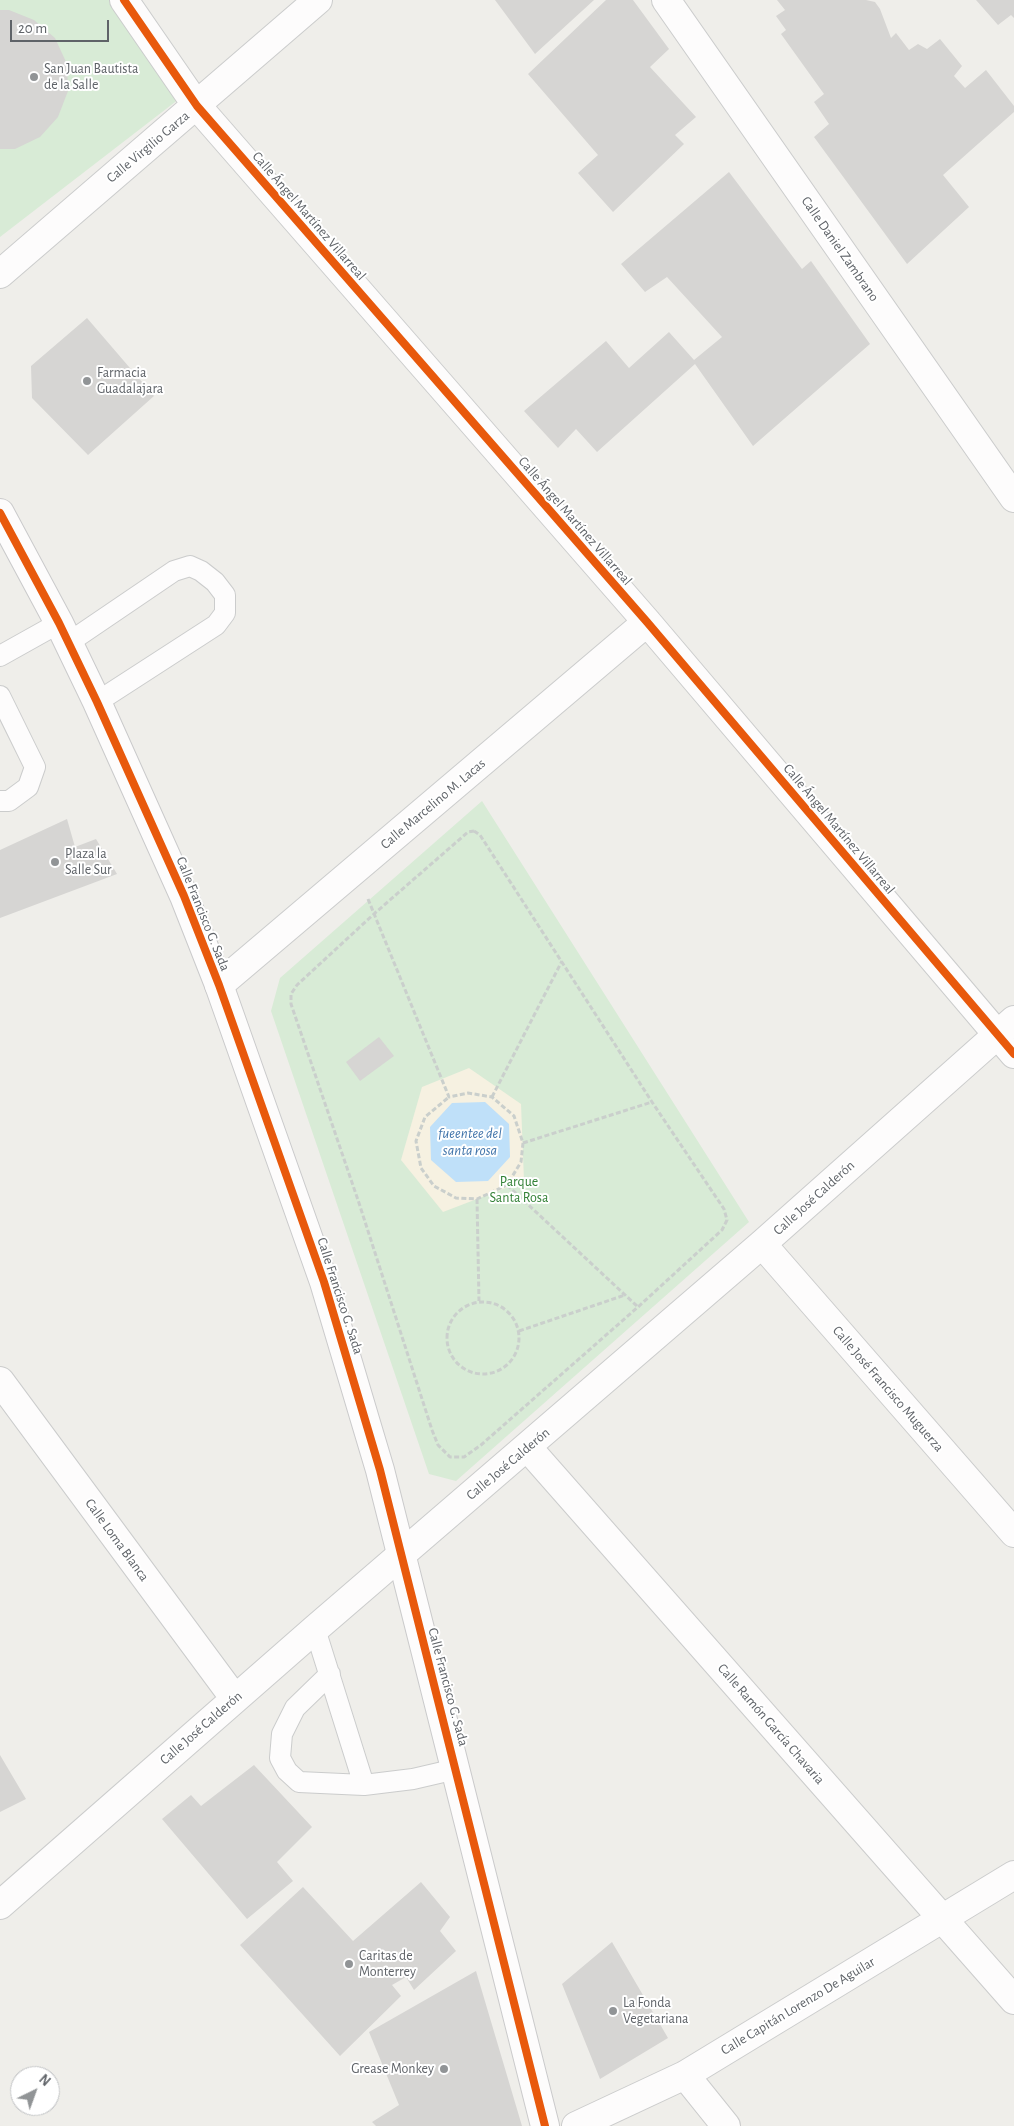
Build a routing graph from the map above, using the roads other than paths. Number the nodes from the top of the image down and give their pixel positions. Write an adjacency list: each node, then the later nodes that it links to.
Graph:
1 (124, 0): 4 (street, Calle Ángel Martínez Villarreal)
2 (318, 0): 4 (street, Calle Virgilio Garza)
3 (666, 0): 6 (street, Calle Daniel Zambrano)
4 (197, 106): 5 (street, Calle Virgilio Garza); 8 (street, Calle Ángel Martínez Villarreal)
5 (0, 274)
6 (1014, 498)
7 (0, 513): 9 (street, Calle Francisco G. Sada)
8 (647, 622): 14 (street, Calle Marcelino M. Lacas); 15 (street, Calle Ángel Martínez Villarreal)
9 (64, 633): 10 (lane); 12 (street, Calle Francisco G. Sada); 12 (lane)
10 (0, 656)
11 (0, 696): 13 (lane)
12 (97, 702): 14 (street, Calle Francisco G. Sada)
13 (0, 801)
14 (218, 986): 20 (street, Calle Francisco G. Sada)
15 (1009, 1036): 16 (street, Calle José Calderón)
16 (762, 1244): 18 (street, Calle José Calderón); 19 (street, Calle José Francisco Muguerza)
17 (0, 1381): 23 (street, Calle Loma Blanca)
18 (528, 1448): 20 (street, Calle José Calderón); 28 (street, Calle Ramón García Chavaria)
19 (1014, 1533)
20 (401, 1555): 21 (street, Calle José Calderón); 24 (street, Calle Francisco G. Sada)
21 (316, 1629): 22 (lane); 23 (street, Calle José Calderón)
22 (330, 1674): 25 (lane); 25 (lane)
23 (235, 1699): 27 (street, Calle José Calderón)
24 (456, 1768): 25 (lane); 31 (street, Calle Francisco G. Sada)
25 (364, 1784)
26 (1014, 1875): 28 (street, Calle Capitán Lorenzo De Aguilar)
27 (0, 1905)
28 (943, 1919): 29 (street, Calle Ramón García Chavaria); 30 (street, Calle Capitán Lorenzo De Aguilar)
29 (1014, 2000)
30 (685, 2075): 32 (street, Calle Capitán Lorenzo De Aguilar); 33 (street)
31 (545, 2126)
32 (576, 2126)
33 (726, 2126)

